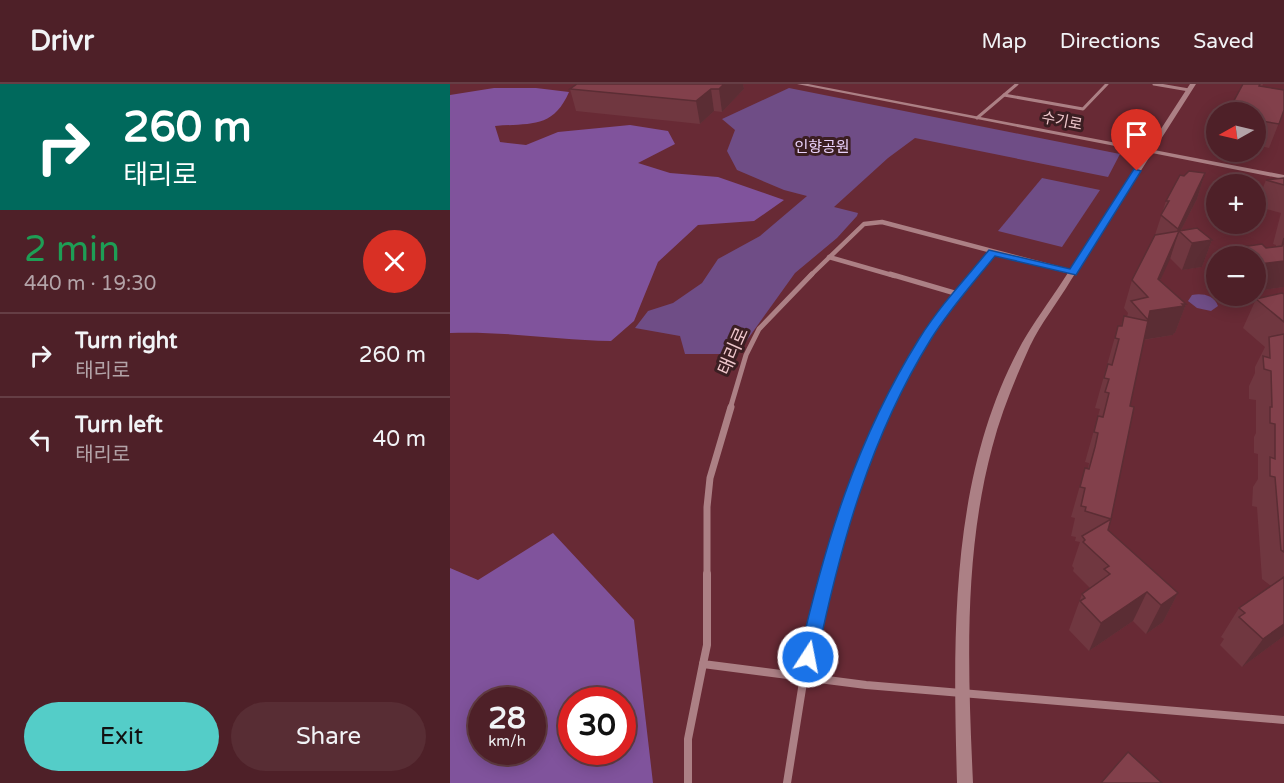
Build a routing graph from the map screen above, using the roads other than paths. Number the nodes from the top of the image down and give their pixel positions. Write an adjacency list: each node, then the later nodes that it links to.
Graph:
1 (800, 84): 7 (street, 수기로)
2 (1017, 84): 6 (street)
3 (1107, 84): 6 (street)
4 (1154, 84): 5 (street)
5 (1191, 87): 8 (street)
6 (1004, 95): 7 (street)
7 (977, 118): 8 (street, 수기로)
8 (1150, 151): 9 (street, 수기로); 12 (street)
9 (1284, 177)
10 (993, 252): 11 (street, 태리로); 12 (street, 태리로); 13 (street)
11 (829, 257): 13 (street); 14 (street, 태리로)
12 (1072, 272): 16 (street)
13 (958, 294): 15 (street)
14 (704, 664): 15 (street); 18 (street, 태리로)
15 (804, 677): 16 (street); 19 (street)
16 (961, 692): 17 (street); 20 (street)
17 (1284, 720)
18 (688, 783)
19 (787, 783)
20 (965, 783)

